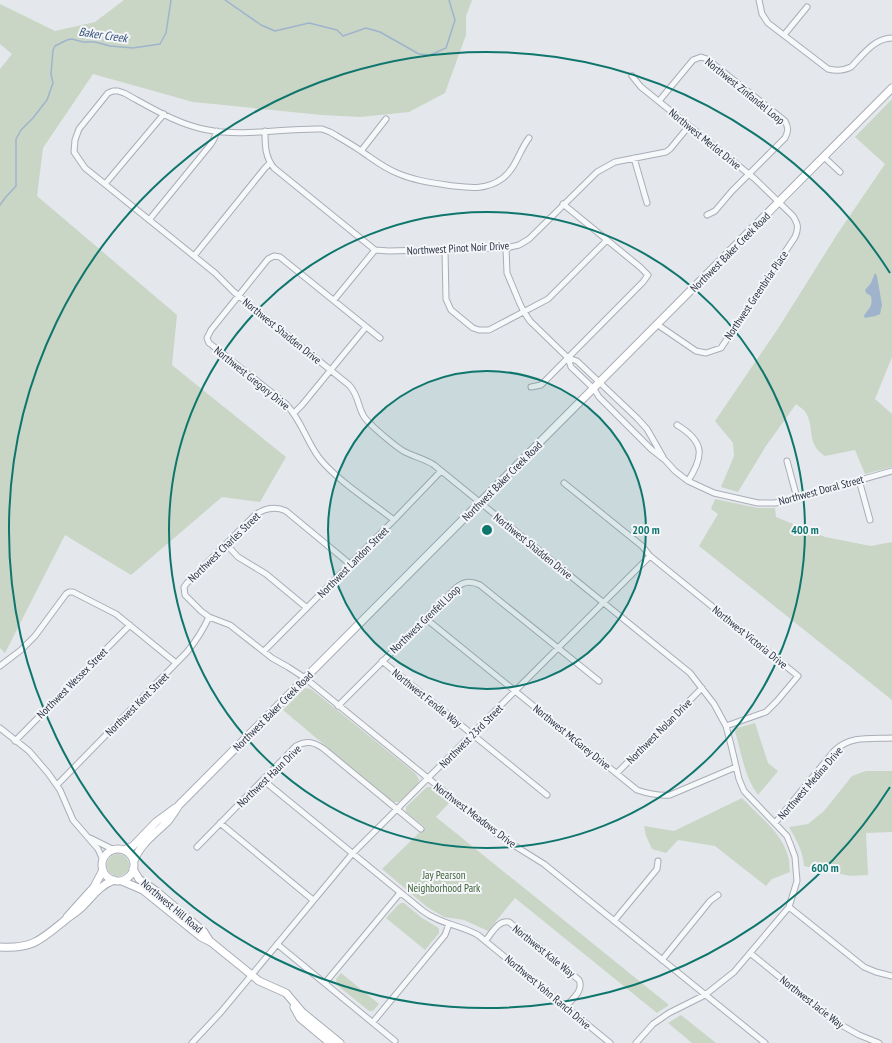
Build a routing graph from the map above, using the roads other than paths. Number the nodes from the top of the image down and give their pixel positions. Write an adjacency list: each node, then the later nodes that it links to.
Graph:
1 (759, 0): 3 (street)
2 (807, 7): 3 (street)
3 (784, 36): 4 (street)
4 (892, 38)
5 (632, 76): 7 (street, Northwest Merlot Drive)
6 (892, 88): 15 (main road, Northwest Baker Creek Road)
7 (659, 101): 10 (street, Northwest Merlot Drive); 19 (street, Northwest Zinfandel Loop)
8 (164, 114): 11 (street); 20 (street); 20 (street, Northwest Shadden Drive)
9 (386, 119): 14 (street)
10 (689, 126): 16 (street, Northwest Pinot Noir Drive); 19 (street, Northwest Merlot Drive)
11 (217, 131): 12 (street); 25 (street)
12 (266, 132): 14 (street); 17 (street)
13 (529, 138): 14 (street)
14 (361, 151)
15 (824, 157): 18 (street); 21 (main road, Northwest Baker Creek Road)
16 (634, 158): 22 (street); 23 (street, Northwest Pinot Noir Drive)
17 (270, 163): 28 (street); 30 (street)
18 (840, 172)
19 (749, 174): 21 (street, Northwest Merlot Drive); 24 (street)
20 (105, 184): 25 (street, Northwest Shadden Drive)
21 (779, 202): 34 (main road, Northwest Baker Creek Road); 34 (street, Northwest Greenbriar Place)
22 (647, 203)
23 (563, 204): 26 (street); 27 (street, Northwest Pinot Noir Drive)
24 (707, 215)
25 (149, 220): 30 (street, Northwest Shadden Drive)
26 (607, 240): 33 (street); 37 (street)
27 (506, 248): 29 (street, Northwest Pinot Noir Drive); 33 (street)
28 (375, 250): 29 (street, Northwest Pinot Noir Drive); 32 (street)
29 (444, 250): 33 (street)
30 (194, 256): 31 (street, Northwest Shadden Drive)
31 (238, 296): 32 (street); 38 (street, Northwest Shadden Drive); 42 (street, Northwest Gregory Drive)
32 (334, 300): 35 (street)
33 (524, 312): 37 (street)
34 (658, 325): 39 (main road, Northwest Baker Creek Road)
35 (366, 327): 36 (street); 38 (street)
36 (380, 338)
37 (568, 358): 39 (street, Northwest Doral Street); 40 (street); 41 (street, Northwest Doral Street)
38 (331, 370): 42 (street); 46 (street, Northwest Shadden Drive)
39 (600, 383): 41 (main road, Northwest Baker Creek Road); 44 (street, Northwest Doral Street)
40 (531, 387)
41 (594, 389): 44 (street, Northwest Doral Street); 52 (main road, Northwest Baker Creek Road)
42 (294, 413): 53 (street, Northwest Gregory Drive)
43 (678, 425): 49 (street)
44 (665, 460): 49 (street, Northwest Doral Street)
45 (787, 461): 51 (street)
46 (441, 471): 52 (street, Northwest Shadden Drive); 53 (street, Northwest Landon Street)
47 (892, 471): 48 (street, Northwest Doral Street)
48 (859, 480): 51 (street, Northwest Doral Street); 54 (street)
49 (688, 481): 51 (street, Northwest Doral Street)
50 (564, 483): 56 (street)
51 (797, 498)
52 (480, 503): 59 (street, Northwest Shadden Drive); 69 (main road, Northwest Baker Creek Road)
53 (394, 520): 57 (street, Northwest Landon Street)
54 (870, 520)
55 (226, 544): 57 (street, Northwest Charles Street); 58 (street, Northwest Charles Street); 60 (street)
56 (650, 556): 59 (street, Northwest 23rd Street); 74 (street, Northwest Victoria Drive)
57 (350, 564): 60 (street, Northwest Landon Street)
58 (184, 591): 61 (street, Northwest Meadows Drive)
59 (603, 603): 64 (street, Northwest 23rd Street); 71 (street, Northwest Shadden Drive)
60 (307, 608): 65 (street, Northwest Landon Street)
61 (209, 617): 65 (street, Northwest Meadows Drive); 67 (street, Northwest Kent Street)
62 (425, 618): 64 (street, Northwest Grenfell Loop); 66 (street, Northwest Grenfell Loop); 72 (street, Northwest McGarey Drive)
63 (130, 625): 67 (street); 68 (street); 78 (street, Northwest Wessex Street)
64 (558, 648): 70 (street); 72 (street, Northwest 23rd Street)
65 (264, 651): 69 (street, Northwest Meadows Drive)
66 (382, 661): 73 (street, Northwest Grenfell Loop); 76 (street, Northwest Fendle Way)
67 (176, 664): 83 (street, Northwest Kent Street)
68 (0, 666)
69 (305, 678): 73 (street, Northwest Meadows Drive); 85 (main road, Northwest Baker Creek Road)
70 (599, 681)
71 (702, 688): 74 (street, Northwest Shadden Drive); 80 (street, Northwest Nolan Drive)
72 (515, 692): 76 (street, Northwest 23rd Street); 80 (street, Northwest McGarey Drive)
73 (338, 706): 81 (street, Northwest Meadows Drive)
74 (726, 726): 79 (street, Northwest Shadden Drive)
75 (0, 728): 78 (street)
76 (472, 735): 81 (street, Northwest 23rd Street); 84 (street, Northwest Fendle Way)
77 (892, 738): 87 (street, Northwest Medina Drive)
78 (15, 741): 83 (street)
79 (736, 768): 80 (street, Northwest McGarey Drive); 87 (street, Northwest Shadden Drive)
80 (617, 773)
81 (428, 778): 86 (street, Northwest 23rd Street); 107 (street, Northwest Meadows Drive)
82 (263, 780): 86 (street, Northwest Haun Drive); 88 (street, Northwest Haun Drive); 94 (street, Northwest Yohn Ranch Drive)
83 (57, 785): 90 (street)
84 (547, 794)
85 (179, 805): 93 (main road, Northwest Baker Creek Road); 96 (main road, Northwest Baker Creek Road)
86 (397, 810): 89 (street, Northwest Haun Drive); 94 (street, Northwest 23rd Street)
87 (775, 823): 105 (street, Northwest Shadden Drive)
88 (220, 824): 91 (street, Northwest Haun Drive); 104 (street)
89 (421, 829)
90 (88, 836): 92 (street); 95 (street)
91 (197, 847)
92 (114, 850): 93 (main road); 95 (main road)
93 (124, 850): 96 (main road)
94 (352, 854): 102 (street, Northwest Yohn Ranch Drive); 104 (street, Northwest 23rd Street)
95 (103, 860): 99 (main road)
96 (134, 861): 98 (main road)
97 (658, 861): 107 (street)
98 (134, 869): 101 (main road); 110 (main road, Northwest Hill Road)
99 (103, 870): 100 (main road); 106 (main road)
100 (114, 880): 101 (main road); 106 (main road)
101 (122, 880): 110 (main road, Northwest Hill Road)
102 (400, 893): 108 (street, Northwest Yohn Ranch Drive); 117 (street)
103 (718, 895): 114 (street)
104 (313, 900): 111 (street, Northwest 23rd Street)
105 (789, 907): 113 (street); 116 (street)
106 (65, 920): 112 (main road)
107 (614, 921): 114 (street, Northwest Meadows Drive)
108 (449, 924): 109 (street, Northwest Yohn Ranch Drive); 121 (street)
109 (486, 940): 120 (street, Northwest Yohn Ranch Drive); 120 (street, Northwest Kale Way)
110 (211, 942): 115 (main road, Northwest Hill Road)
111 (277, 944): 115 (street, Northwest 23rd Street); 117 (street)
112 (0, 946)
113 (750, 953): 119 (street); 131 (street, Northwest Jacie Way)
114 (662, 960): 119 (street, Northwest Meadows Drive)
115 (251, 975): 118 (main road, Northwest Hill Road); 122 (street, Northwest 23rd Street)
116 (892, 976)
117 (325, 982): 121 (street)
118 (286, 993): 126 (main road); 127 (main road, Northwest Hill Road)
119 (705, 995): 129 (street); 130 (street, Northwest Meadows Drive)
120 (565, 1007): 128 (street, Northwest Yohn Ranch Drive)
121 (373, 1022): 123 (street)
122 (197, 1039): 124 (street, Northwest 23rd Street); 125 (street)
123 (395, 1041)
124 (192, 1043)
125 (202, 1043)
126 (330, 1043)
127 (340, 1043)
128 (610, 1043)
129 (636, 1043)
130 (765, 1043)
131 (879, 1043)

